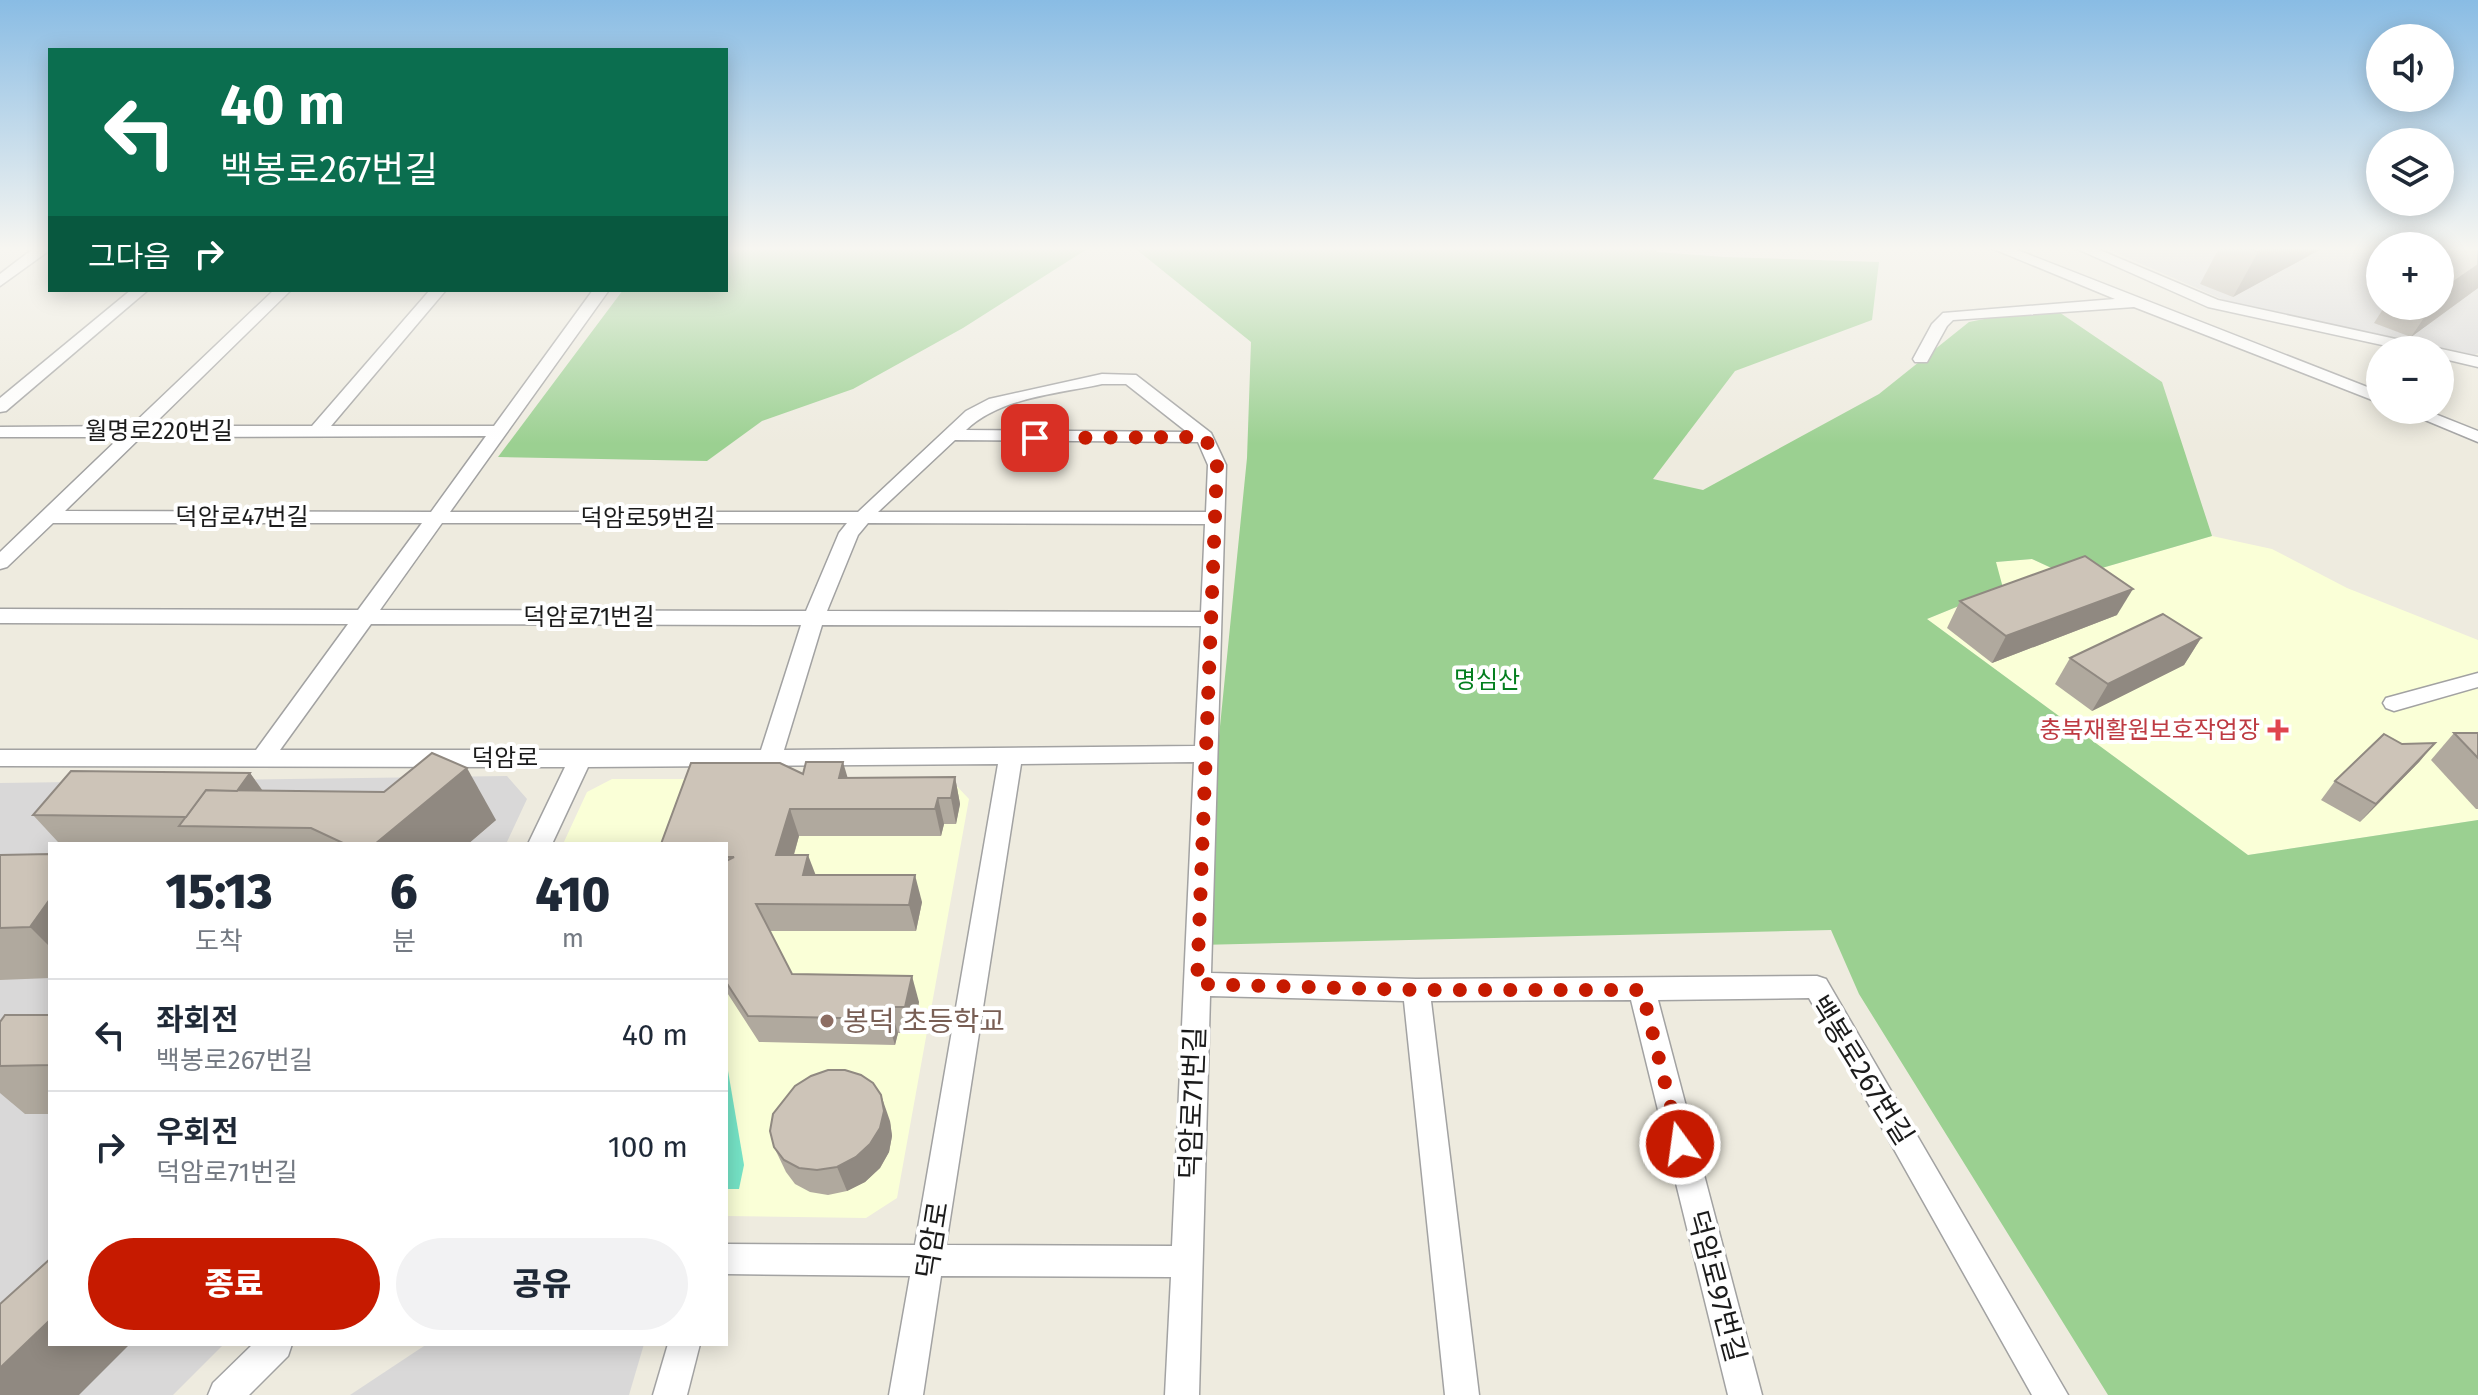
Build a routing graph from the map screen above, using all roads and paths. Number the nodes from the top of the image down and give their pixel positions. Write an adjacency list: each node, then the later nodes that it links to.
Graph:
1 (112, 313): 13 (street)
2 (259, 313): 15 (street)
3 (419, 313): 16 (street)
4 (584, 313): 17 (street)
5 (1989, 313): 10 (street)
6 (2168, 313): 12 (street)
7 (2248, 313): 8 (street)
8 (2366, 337)
9 (2454, 356): 11 (street)
10 (1921, 359)
11 (2478, 362)
12 (2366, 392)
13 (0, 407)
14 (2445, 424): 21 (street)
15 (136, 431): 16 (street, 월명로220번길); 18 (street, 월명로220번길); 22 (street)
16 (317, 431): 17 (street, 월명로220번길)
17 (498, 431): 23 (street)
18 (0, 432)
19 (950, 435): 20 (street); 20 (street); 24 (street)
20 (1205, 437): 25 (street, 덕암로71번길)
21 (2478, 437)
22 (48, 517): 23 (street, 덕암로47번길); 26 (street)
23 (436, 518): 24 (street, 덕암로59번길); 28 (street)
24 (860, 518): 25 (street); 29 (street)
25 (1215, 518): 30 (street, 덕암로71번길)
26 (0, 563)
27 (0, 616): 28 (street)
28 (365, 617): 29 (street, 덕암로71번길); 35 (street)
29 (814, 618): 30 (street, 덕암로71번길); 36 (street)
30 (1210, 619): 34 (street, 덕암로71번길)
31 (2478, 680): 32 (street)
32 (2394, 703)
33 (1011, 754): 34 (street, 덕암로); 36 (street, 덕암로); 44 (street, 덕암로)
34 (1205, 754): 40 (street, 덕암로71번길)
35 (263, 757): 37 (street, 덕암로); 38 (street, 덕암로)
36 (770, 757): 38 (street, 덕암로)
37 (0, 758)
38 (580, 759): 39 (street)
39 (541, 842)
40 (1197, 984): 41 (street, 백봉로267번길); 45 (street, 덕암로71번길)
41 (1416, 990): 42 (street, 백봉로267번길); 52 (street)
42 (1642, 990): 53 (street, 덕암로97번길); 54 (street, 백봉로267번길)
43 (728, 1259): 44 (street)
44 (928, 1262): 45 (street); 50 (street, 덕암로)
45 (1187, 1262): 51 (street, 덕암로71번길)
46 (274, 1346): 48 (street)
47 (683, 1346): 49 (street)
48 (225, 1395)
49 (670, 1395)
50 (906, 1395)
51 (1182, 1395)
52 (1462, 1395)
53 (1745, 1395)
54 (2051, 1395)

